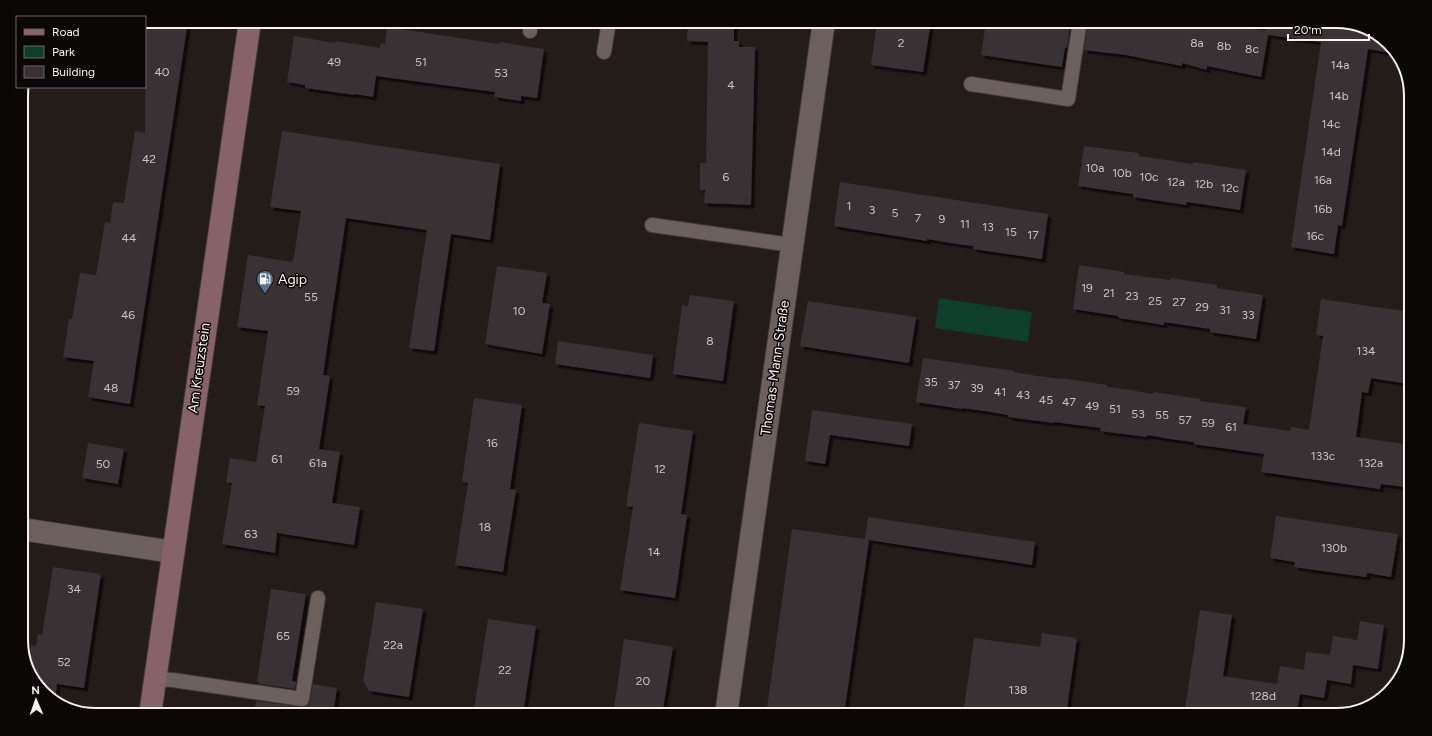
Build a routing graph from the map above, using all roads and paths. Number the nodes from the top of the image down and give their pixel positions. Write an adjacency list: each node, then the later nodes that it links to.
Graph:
1 (249, 28): 10 (street, Am Kreuzstein)
2 (608, 28): 5 (lane)
3 (823, 28): 8 (street, Thomas-Mann-Straße)
4 (1079, 28): 6 (lane)
5 (604, 52)
6 (971, 84)
7 (652, 225): 8 (lane)
8 (792, 244): 14 (street, Thomas-Mann-Straße)
9 (28, 530): 10 (street)
10 (173, 552): 12 (street, Am Kreuzstein)
11 (318, 598): 12 (lane)
12 (156, 679): 13 (street, Am Kreuzstein)
13 (151, 708)
14 (727, 708)

